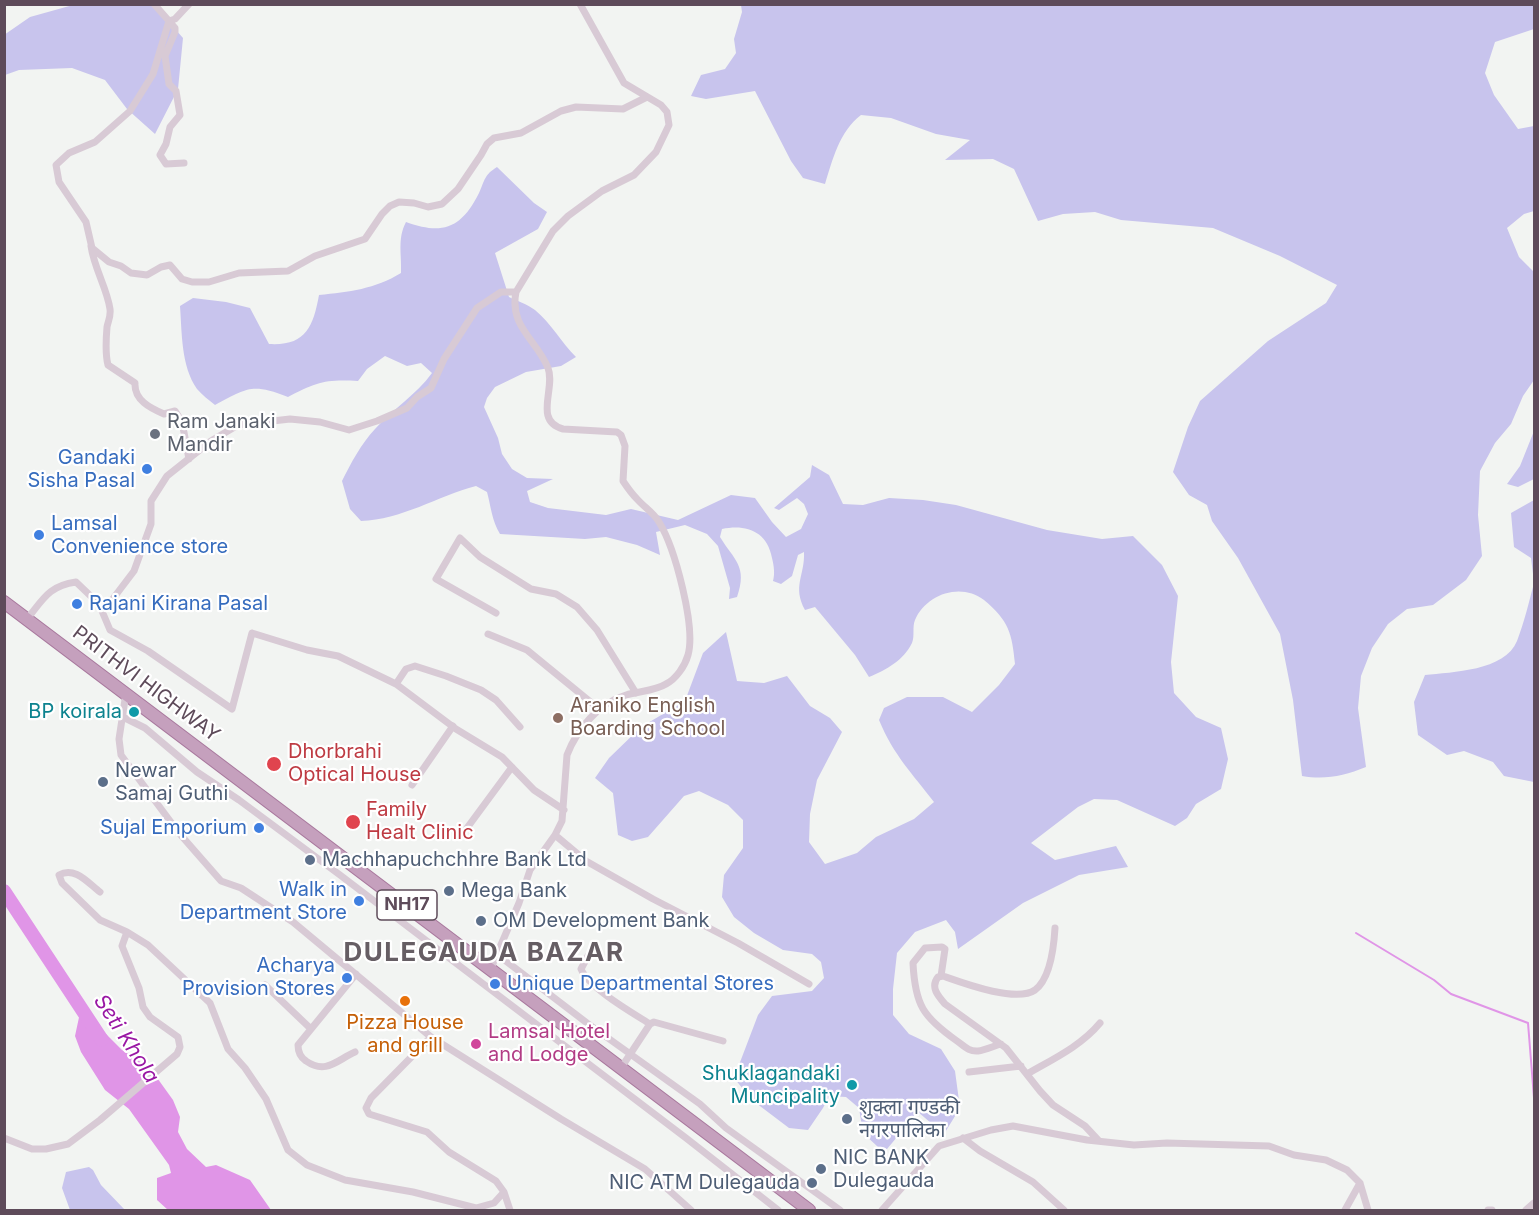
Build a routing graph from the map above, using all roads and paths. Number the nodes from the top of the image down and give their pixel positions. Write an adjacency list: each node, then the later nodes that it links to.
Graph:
1 (154, 4): 4 (street)
2 (189, 4): 4 (street)
3 (580, 4): 5 (street)
4 (169, 21): 6 (street); 7 (street)
5 (647, 97): 7 (street); 8 (street)
6 (184, 163)
7 (91, 245): 9 (street)
8 (516, 292): 9 (street); 17 (street)
9 (189, 459): 11 (street)
10 (4, 602): 13 (highway, PRITHVI HIGHWAY / NH17)
11 (99, 604): 13 (street); 15 (street)
12 (496, 613): 17 (street)
13 (27, 619): 16 (highway, PRITHVI HIGHWAY / NH17)
14 (488, 634): 18 (street)
15 (396, 684): 20 (street); 21 (street)
16 (126, 693): 19 (street); 32 (highway, PRITHVI HIGHWAY / NH17)
17 (636, 693): 18 (street)
18 (599, 709): 24 (street)
19 (123, 717): 33 (street); 57 (street)
20 (453, 726): 22 (street); 23 (street)
21 (520, 727)
22 (512, 767): 24 (street); 25 (street)
23 (412, 785)
24 (564, 810): 26 (street)
25 (467, 828)
26 (555, 835): 30 (street); 35 (street)
27 (100, 892): 29 (street)
28 (1055, 928): 34 (street)
29 (127, 932): 49 (street); 53 (street)
30 (498, 955): 32 (street); 44 (street)
31 (588, 956): 38 (street)
32 (491, 969): 46 (highway, PRITHVI HIGHWAY / NH17)
33 (356, 974): 39 (street); 40 (street)
34 (941, 976): 42 (street); 42 (street)
35 (809, 984)
36 (265, 986): 39 (street)
37 (1100, 1023): 48 (street)
38 (650, 1024): 41 (street); 44 (street)
39 (311, 1029): 43 (street)
40 (431, 1037): 53 (street); 56 (street)
41 (723, 1041)
42 (1001, 1044): 45 (street)
43 (355, 1052)
44 (631, 1054): 46 (street); 59 (street)
45 (1021, 1066): 47 (street); 48 (street)
46 (621, 1068): 58 (highway, PRITHVI HIGHWAY / NH17)
47 (969, 1072)
48 (1027, 1074): 51 (street)
49 (4, 1138)
50 (963, 1138): 51 (street); 60 (street); 61 (street)
51 (1099, 1141): 52 (street)
52 (1360, 1183): 62 (street); 63 (street)
53 (504, 1192): 55 (street)
54 (1534, 1203): 64 (street)
55 (510, 1210)
56 (691, 1210)
57 (778, 1210)
58 (809, 1210)
59 (840, 1210)
60 (882, 1210)
61 (1064, 1210)
62 (1345, 1210)
63 (1368, 1210)
64 (1526, 1210)

